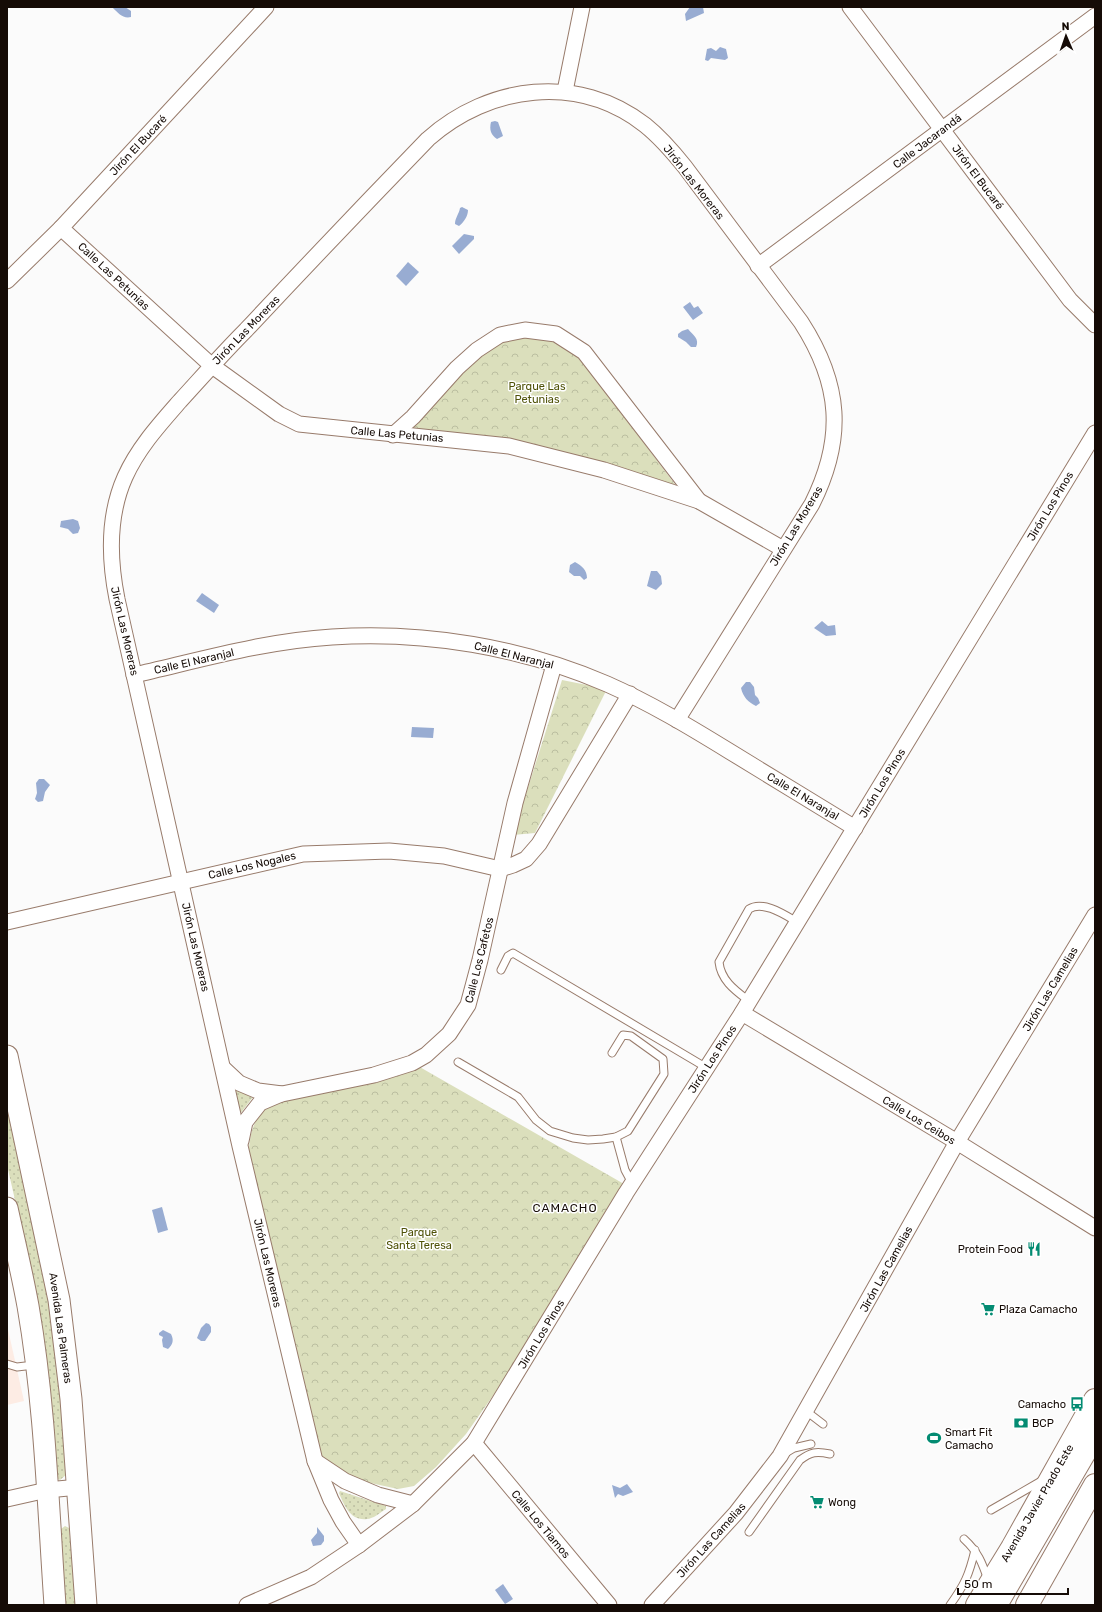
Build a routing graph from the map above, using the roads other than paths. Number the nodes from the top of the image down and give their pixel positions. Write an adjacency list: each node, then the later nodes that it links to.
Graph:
1 (266, 7): 7 (street, Jirón El Bucaré)
2 (582, 7): 5 (street)
3 (850, 7): 6 (street, Jirón El Bucaré)
4 (1095, 16): 6 (street, Calle Jacarandá)
5 (565, 91): 8 (street, Jirón Las Moreras); 11 (street, Jirón Las Moreras)
6 (942, 130): 8 (street, Calle Jacarandá); 10 (street, Jirón El Bucaré)
7 (61, 228): 9 (street, Jirón El Bucaré); 11 (street, Calle Las Petunias)
8 (758, 266): 15 (street, Jirón Las Moreras)
9 (7, 281)
10 (1095, 325)
11 (212, 366): 13 (street, Calle Las Petunias); 17 (street, Jirón Las Moreras)
12 (1095, 433): 20 (street, Jirón Los Pinos)
13 (393, 434): 14 (street, Calle Las Petunias); 14 (street)
14 (699, 501): 15 (street, Calle Las Petunias)
15 (783, 549): 19 (street, Jirón Las Moreras)
16 (554, 664): 17 (street, Calle El Naranjal); 18 (street, Calle El Naranjal); 21 (street, Calle Los Cafetos)
17 (134, 674): 22 (street, Jirón Las Moreras)
18 (630, 694): 19 (street, Calle El Naranjal); 21 (street)
19 (677, 720): 20 (street, Calle El Naranjal)
20 (855, 828): 25 (street, Jirón Los Pinos)
21 (500, 869): 22 (street, Calle Los Nogales); 33 (street, Calle Los Cafetos)
22 (181, 881): 24 (street, Calle Los Nogales); 32 (street, Jirón Las Moreras)
23 (1095, 915): 35 (street, Jirón Las Camelias)
24 (7, 922)
25 (797, 922): 27 (street, Jirón Los Pinos); 27 (lane)
26 (500, 970): 31 (lane)
27 (746, 1007): 31 (street, Jirón Los Pinos); 35 (street, Calle Los Ceibos)
28 (612, 1053): 34 (lane)
29 (7, 1056): 54 (main road, Avenida Las Palmeras)
30 (458, 1062): 34 (lane)
31 (707, 1068): 37 (street, Jirón Los Pinos)
32 (224, 1069): 33 (street, Calle Los Cafetos); 36 (street, Jirón Las Moreras)
33 (282, 1094): 36 (street, Calle Los Cafetos)
34 (616, 1137): 37 (lane)
35 (957, 1142): 39 (street, Calle Los Ceibos); 43 (street, Jirón Las Camelias)
36 (240, 1146): 50 (street, Jirón Las Moreras)
37 (632, 1184): 46 (street, Jirón Los Pinos)
38 (7, 1208): 41 (main road)
39 (1095, 1228)
40 (7, 1364): 41 (lane)
41 (36, 1365): 55 (main road)
42 (1095, 1400): 52 (main road, Avenida Javier Prado Este)
43 (806, 1411): 44 (lane); 49 (street, Jirón Las Camelias)
44 (823, 1424)
45 (1095, 1435): 73 (main road)
46 (474, 1443): 57 (street, Jirón Los Pinos); 69 (street, Calle Los Tiamos)
47 (811, 1444): 49 (lane)
48 (830, 1454): 60 (lane)
49 (780, 1456): 70 (street, Jirón Las Camelias)
50 (315, 1461): 57 (street); 63 (street, Jirón Las Moreras)
51 (1095, 1463): 74 (main road)
52 (1054, 1474): 58 (lane); 65 (main road, Avenida Javier Prado Este)
53 (1095, 1485): 75 (main road)
54 (78, 1487): 55 (street); 59 (main road, Avenida Las Palmeras)
55 (47, 1490): 56 (street); 61 (main road)
56 (7, 1499)
57 (413, 1504): 63 (street, Jirón Los Pinos)
58 (991, 1510)
59 (81, 1530): 61 (main road); 67 (main road, Avenida Las Palmeras)
60 (749, 1532)
61 (50, 1533): 66 (main road)
62 (964, 1539): 64 (lane)
63 (359, 1545): 68 (street, Jirón Los Pinos)
64 (975, 1550): 65 (lane); 71 (lane)
65 (990, 1584): 72 (main road, Avenida Javier Prado Este)
66 (55, 1605)
67 (86, 1605)
68 (247, 1605)
69 (609, 1605)
70 (652, 1605)
71 (950, 1605)
72 (977, 1605)
73 (996, 1605)
74 (1010, 1605)
75 (1027, 1605)

